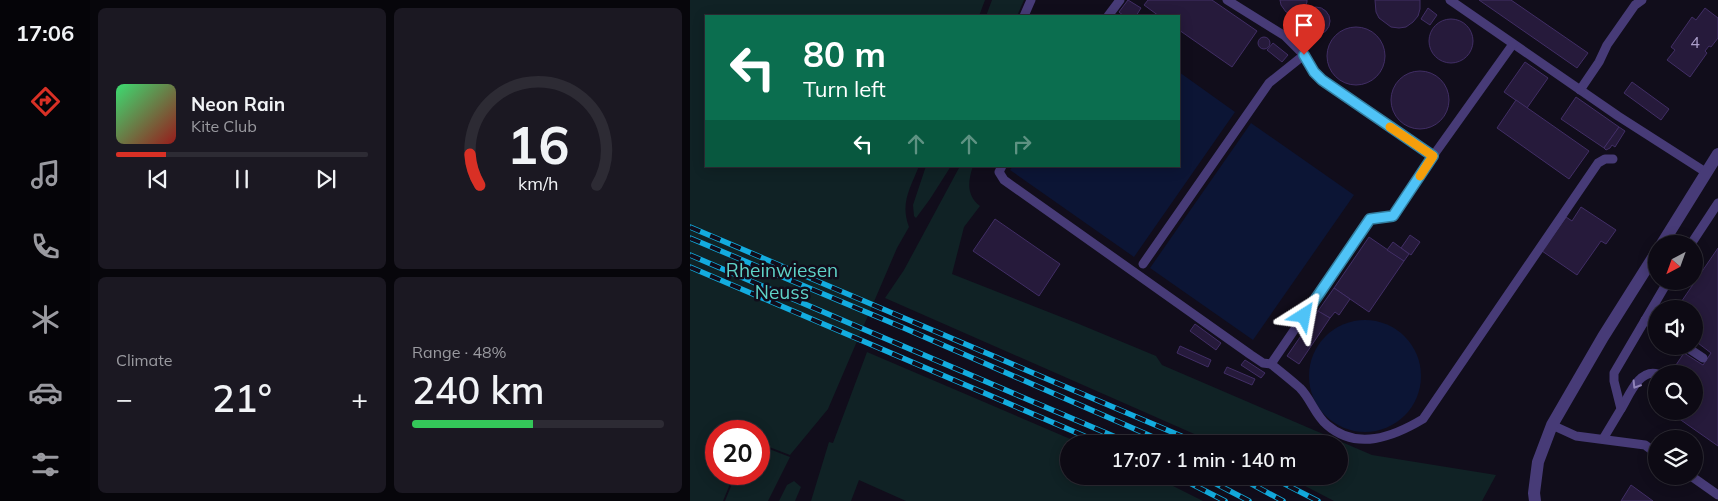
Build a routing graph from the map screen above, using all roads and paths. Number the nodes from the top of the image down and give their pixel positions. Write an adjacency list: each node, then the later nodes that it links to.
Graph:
1 (1031, 0): 6 (lane)
2 (1120, 0): 7 (lane)
3 (1227, 0): 9 (lane)
4 (1450, 0): 8 (lane)
5 (1642, 0): 10 (lane)
6 (1024, 15)
7 (1109, 15)
8 (1513, 44): 10 (lane); 12 (lane)
9 (1304, 55): 12 (lane); 19 (lane)
10 (1580, 90): 15 (lane)
11 (1718, 154): 15 (street)
12 (1433, 156): 26 (lane)
13 (1613, 159): 26 (lane)
14 (1002, 167): 26 (lane)
15 (1707, 173): 17 (street)
16 (1718, 202): 18 (lane)
17 (1668, 235)
18 (1696, 235)
19 (1143, 264)
20 (1648, 266): 29 (street)
21 (1663, 290): 22 (lane)
22 (1645, 320): 23 (lane); 28 (lane)
23 (1648, 322)
24 (1698, 355): 25 (lane)
25 (1703, 358)
26 (1271, 364)
27 (1648, 374): 28 (lane, one-way to 28)
28 (1621, 409): 30 (lane)
29 (1552, 425): 30 (lane); 34 (street)
30 (1603, 439): 31 (lane)
31 (1648, 447)
32 (1703, 484): 33 (lane)
33 (1718, 495)
34 (1535, 501)

